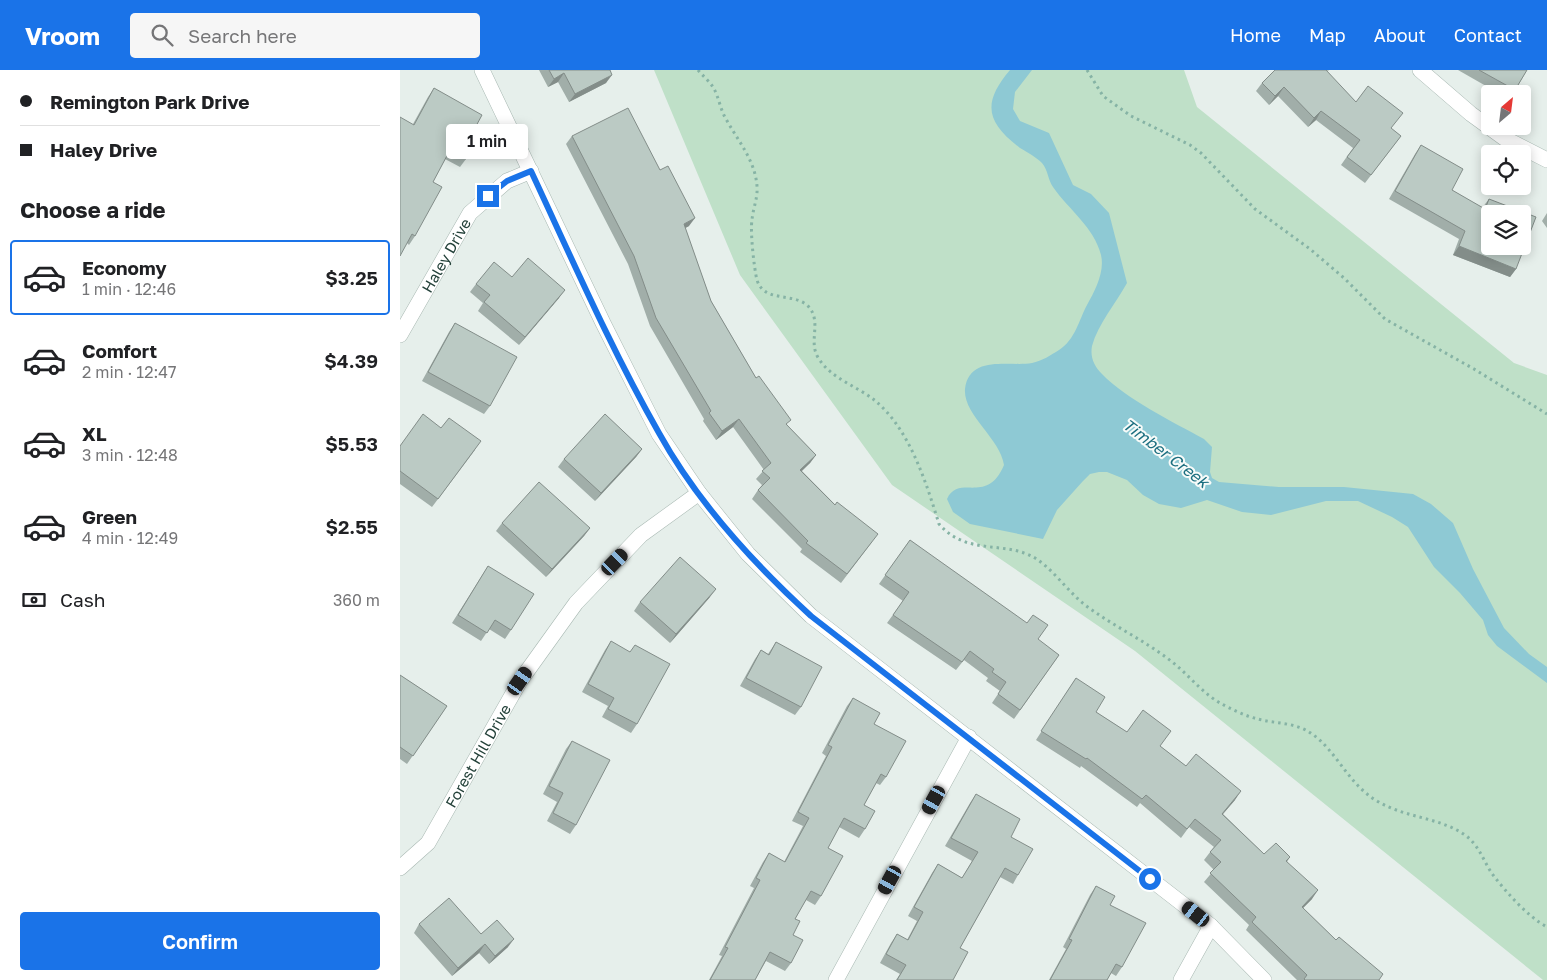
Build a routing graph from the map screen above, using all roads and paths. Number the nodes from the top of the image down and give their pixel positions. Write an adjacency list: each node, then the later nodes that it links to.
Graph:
1 (482, 70): 6 (street)
2 (698, 70): 13 (path)
3 (1087, 70): 8 (path)
4 (1420, 70): 5 (street)
5 (1547, 160)
6 (531, 171): 7 (street, Haley Drive); 9 (street)
7 (400, 335)
8 (1547, 414)
9 (699, 494): 10 (street); 11 (street, Forest Hill Drive)
10 (969, 737): 12 (street); 14 (street)
11 (400, 868)
12 (1211, 926): 15 (street); 16 (street)
13 (1547, 927)
14 (836, 980)
15 (1181, 980)
16 (1264, 980)

